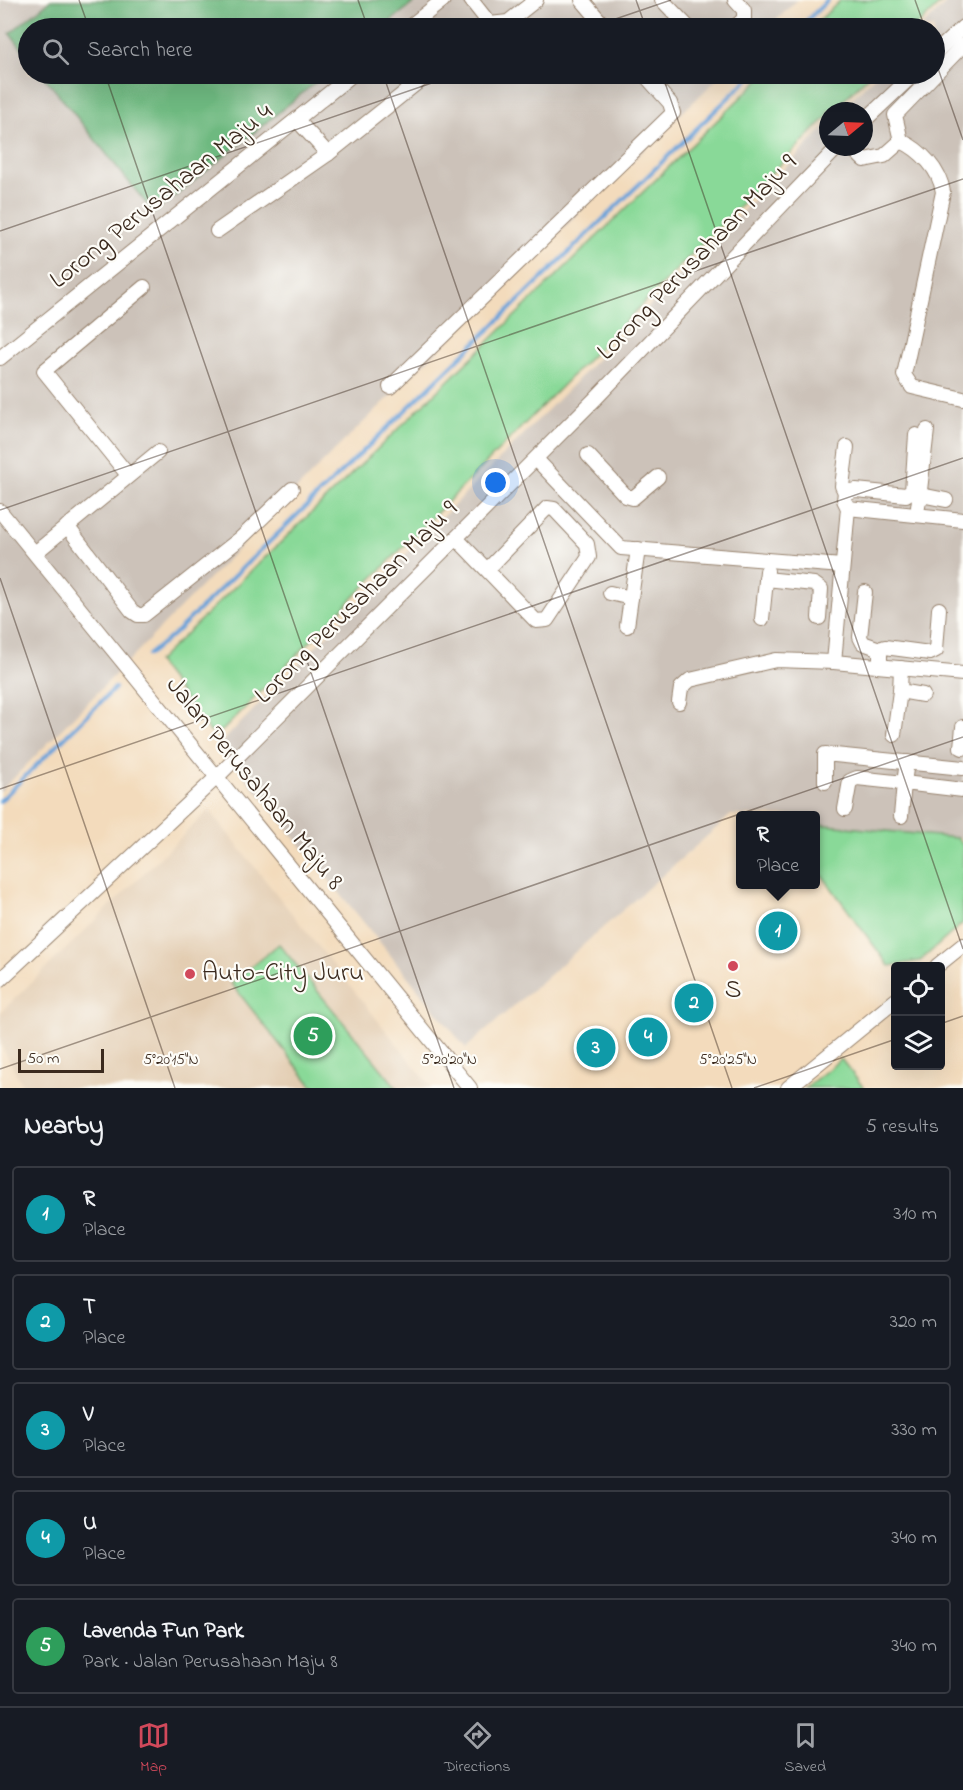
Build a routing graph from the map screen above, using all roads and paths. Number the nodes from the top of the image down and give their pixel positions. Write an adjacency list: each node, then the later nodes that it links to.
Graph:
1 (443, 0): 7 (street)
2 (471, 0): 8 (street)
3 (536, 0): 9 (street)
4 (582, 0): 10 (street)
5 (662, 0): 11 (street)
6 (735, 0): 12 (street)
7 (420, 18)
8 (482, 18)
9 (513, 18)
10 (597, 18)
11 (679, 18)
12 (744, 18)
13 (963, 27): 14 (street)
14 (945, 44)
15 (963, 45): 16 (street)
16 (945, 64)
17 (341, 84): 23 (street, Lorong Perusahaan Maju 4)
18 (416, 84): 25 (street)
19 (653, 84): 31 (street)
20 (903, 84): 22 (street)
21 (925, 84): 24 (street)
22 (873, 113)
23 (297, 120): 25 (street); 30 (street, Lorong Perusahaan Maju 4)
24 (901, 141): 27 (street); 32 (street)
25 (328, 154): 28 (street)
26 (829, 156): 36 (street, Lorong Perusahaan Maju 9)
27 (860, 156)
28 (217, 231)
29 (144, 287): 37 (street)
30 (0, 358)
31 (390, 387)
32 (963, 399)
33 (847, 447): 40 (street)
34 (158, 452): 37 (street)
35 (588, 455): 38 (street)
36 (536, 459): 48 (street, Lorong Perusahaan Maju 9); 49 (street)
37 (128, 475): 47 (street)
38 (658, 477)
39 (291, 489): 47 (street)
40 (845, 492): 41 (street); 43 (street)
41 (919, 499): 42 (street); 45 (street)
42 (946, 500)
43 (848, 508): 45 (street); 52 (street)
44 (0, 511): 50 (street, Jalan Perusahaan Maju 8)
45 (917, 515): 46 (street)
46 (963, 520)
47 (67, 526): 50 (street)
48 (456, 538): 53 (street); 75 (street, Lorong Perusahaan Maju 9)
49 (638, 549): 51 (street); 57 (street)
50 (35, 553): 75 (street, Jalan Perusahaan Maju 8)
51 (768, 560): 52 (street); 54 (street)
52 (842, 566): 63 (street)
53 (487, 570): 53 (street)
54 (766, 579): 59 (street); 60 (street)
55 (865, 592): 62 (street)
56 (610, 593): 57 (street)
57 (631, 598): 61 (street)
58 (939, 609): 62 (street)
59 (819, 618)
60 (762, 619)
61 (627, 626)
62 (880, 650): 64 (street)
63 (834, 662): 64 (street); 69 (street)
64 (880, 666): 65 (street)
65 (901, 668): 66 (street); 67 (street)
66 (963, 674)
67 (900, 691): 68 (street); 71 (street)
68 (923, 695)
69 (678, 702)
70 (963, 727): 72 (street)
71 (894, 735)
72 (963, 748)
73 (907, 762): 74 (street); 76 (street); 77 (street)
74 (963, 768)
75 (217, 777): 83 (street, Lorong Perusahaan Maju 9); 85 (street, Jalan Perusahaan Maju 8)
76 (825, 782)
77 (904, 783): 78 (street); 79 (street); 80 (street)
78 (963, 790)
79 (845, 809)
80 (901, 816)
81 (963, 945): 82 (street)
82 (942, 962)
83 (0, 980)
84 (891, 1004): 86 (street)
85 (470, 1088)
86 (788, 1088)

